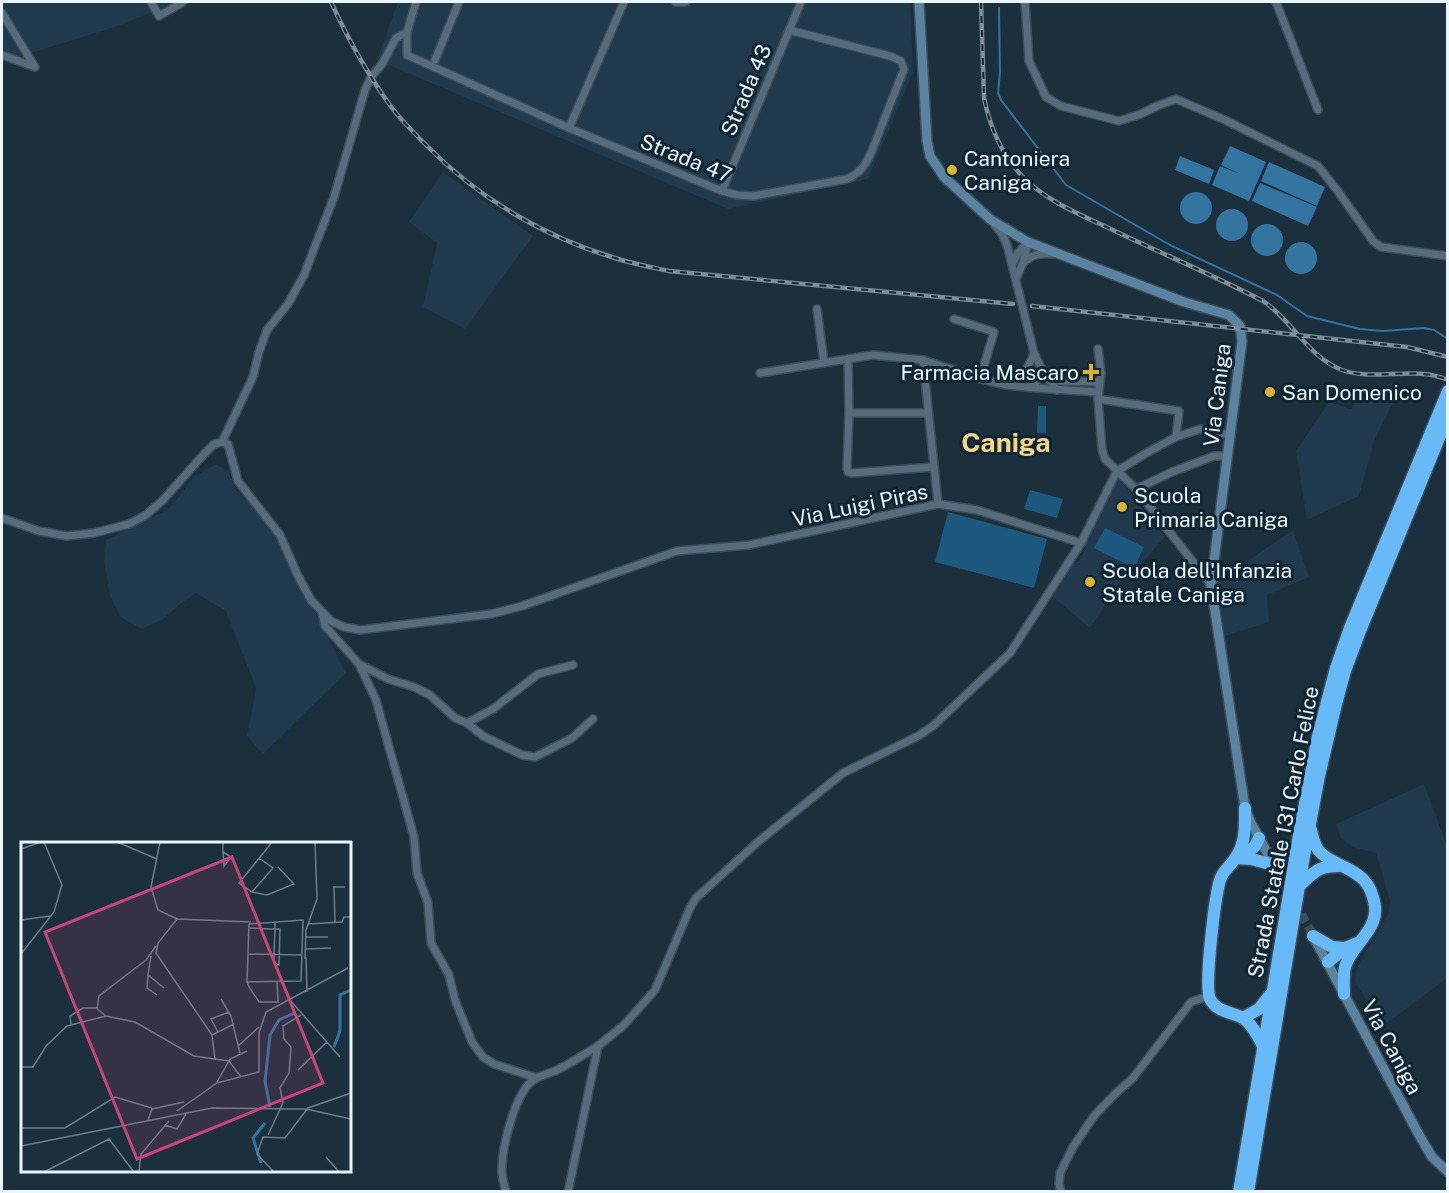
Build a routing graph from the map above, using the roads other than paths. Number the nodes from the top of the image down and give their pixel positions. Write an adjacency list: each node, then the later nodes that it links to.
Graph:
1 (151, 2): 2 (street)
2 (183, 2)
3 (416, 2): 14 (street)
4 (459, 2): 16 (street)
5 (624, 2): 18 (street)
6 (675, 2): 7 (street)
7 (686, 2)
8 (801, 2): 13 (street, Strada 43)
9 (919, 2): 20 (street, Via Caniga)
10 (1025, 2): 23 (street)
11 (1276, 2): 17 (street)
12 (2, 13): 15 (street)
13 (789, 30): 19 (street, Strada 43); 19 (street, Strada 47)
14 (406, 32): 18 (street, Strada 47); 49 (street)
15 (2, 55)
16 (435, 60)
17 (1318, 110)
18 (569, 128): 19 (street, Strada 47)
19 (722, 191)
20 (991, 220): 21 (street, Via Caniga); 24 (street)
21 (1028, 242): 22 (street, Via Caniga); 24 (street); 25 (street)
22 (1062, 254): 25 (street); 47 (street, Via Caniga)
23 (1448, 256)
24 (1012, 263): 26 (street)
25 (1023, 263): 26 (street)
26 (1016, 279): 30 (street)
27 (817, 309): 33 (street)
28 (954, 320): 37 (street)
29 (1098, 349): 38 (street)
30 (1034, 353): 35 (street); 36 (street)
31 (848, 359): 32 (street); 33 (street); 45 (street)
32 (923, 360): 37 (street); 44 (street)
33 (824, 363): 34 (street)
34 (760, 373)
35 (1044, 374): 36 (street); 38 (street); 40 (street); 41 (street)
36 (1022, 375): 39 (street)
37 (980, 379): 39 (street)
38 (1099, 382): 43 (street)
39 (1000, 383): 40 (street)
40 (1029, 387): 41 (street)
41 (1057, 390): 43 (street)
42 (1448, 391): 46 (highway, Strada Statale 131 Carlo Felice)
43 (1098, 395): 48 (street); 52 (street)
44 (928, 412): 45 (street); 51 (street)
45 (849, 413): 51 (street)
46 (1444, 413): 63 (highway, Strada Statale 131 Carlo Felice)
47 (1230, 435): 48 (street); 50 (street, Via Caniga)
48 (1176, 437): 52 (street)
49 (222, 442): 55 (street); 58 (street)
50 (1228, 456): 53 (street); 57 (street, Via Caniga)
51 (934, 467): 54 (street)
52 (1117, 471): 53 (street); 56 (street)
53 (1136, 489): 57 (street)
54 (938, 504): 56 (street, Via Luigi Piras); 58 (street, Via Luigi Piras)
55 (2, 518)
56 (1081, 543): 78 (street)
57 (1211, 585): 64 (street, Via Caniga)
58 (322, 613): 59 (street)
59 (359, 664): 62 (street); 80 (street)
60 (573, 666): 62 (street)
61 (593, 719): 62 (street)
62 (467, 723)
63 (1315, 775): 65 (highway, Strada Statale 131 Carlo Felice); 74 (highway, Strada Statale 131 Carlo Felice)
64 (1245, 808): 66 (street, Via Caniga); 67 (highway)
65 (1310, 825): 69 (highway); 70 (highway, Strada Statale 131 Carlo Felice)
66 (1259, 838): 67 (highway); 68 (street, Via Caniga)
67 (1239, 855): 68 (highway); 76 (highway)
68 (1275, 866)
69 (1343, 866): 70 (highway); 72 (highway)
70 (1299, 886): 86 (highway, Strada Statale 131 Carlo Felice)
71 (1313, 934): 72 (highway); 73 (street, Via Caniga)
72 (1348, 950): 73 (highway); 75 (highway)
73 (1328, 962): 75 (street, Via Caniga)
74 (1273, 992): 77 (highway); 79 (highway, Strada Statale 131 Carlo Felice)
75 (1344, 994): 81 (street, Via Caniga)
76 (1209, 996): 77 (highway); 84 (street)
77 (1243, 1018): 79 (highway)
78 (598, 1046): 80 (street); 83 (street)
79 (1263, 1046): 85 (highway, Strada Statale 131 Carlo Felice)
80 (537, 1077): 82 (street)
81 (1448, 1172)
82 (506, 1191)
83 (568, 1191)
84 (1061, 1191)
85 (1239, 1191)
86 (1248, 1191)

